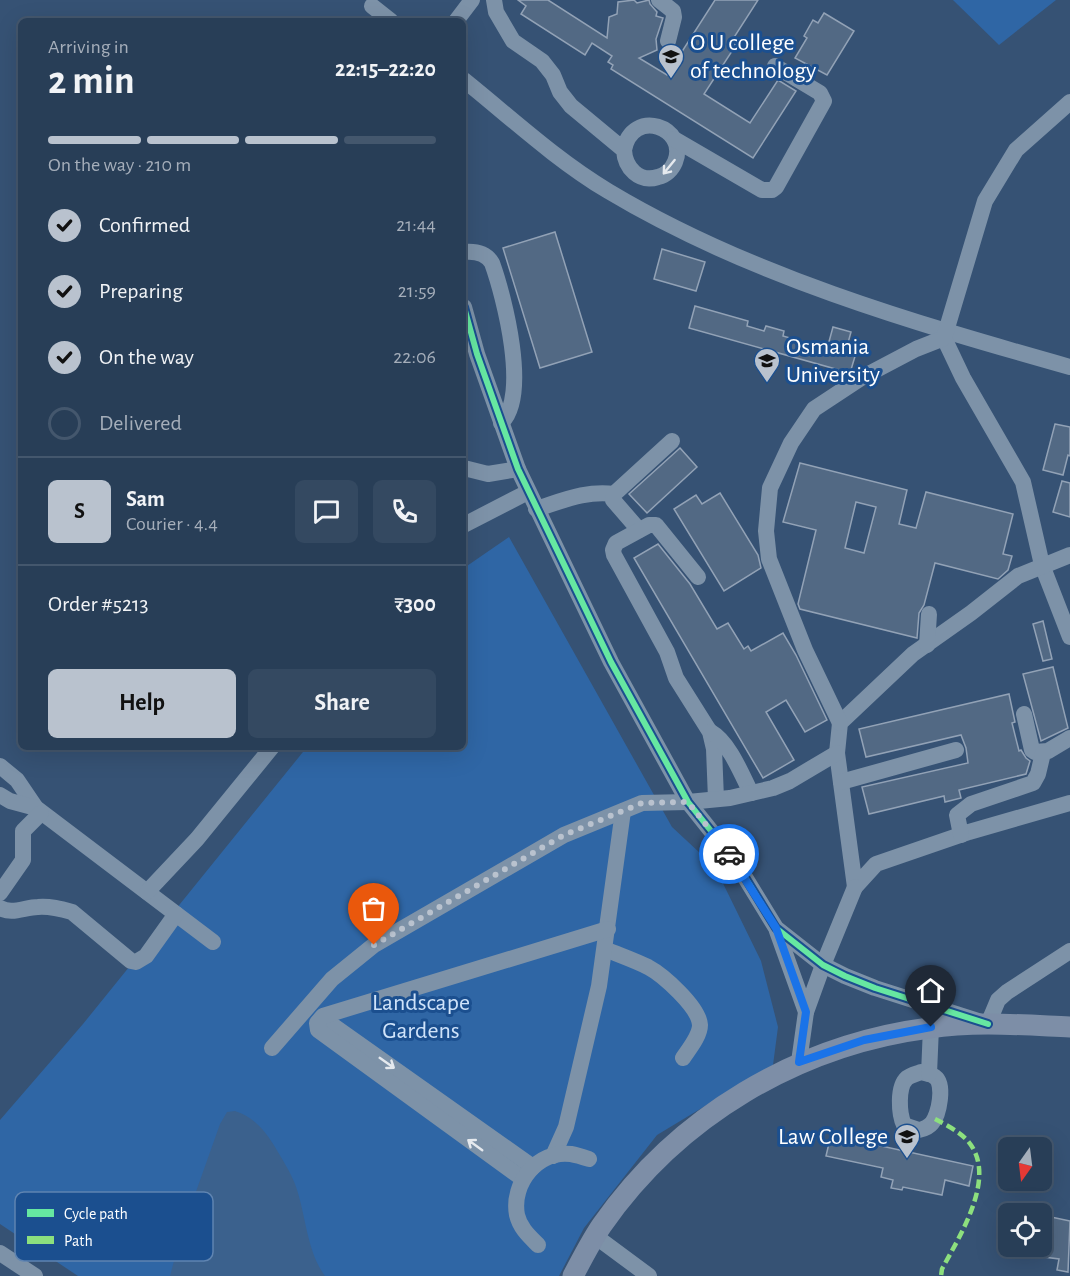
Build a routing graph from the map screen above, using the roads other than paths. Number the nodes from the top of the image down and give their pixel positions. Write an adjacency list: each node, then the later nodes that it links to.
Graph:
1 (472, 0): 6 (street)
2 (494, 0): 12 (street)
3 (658, 0): 7 (street)
4 (374, 9): 5 (street)
5 (387, 18)
6 (458, 18)
7 (668, 41)
8 (775, 66): 11 (street)
9 (466, 82): 14 (street)
10 (1070, 102): 17 (street)
11 (674, 139): 12 (street); 13 (street, one-way to 13)
12 (624, 150): 13 (street)
13 (634, 173): 14 (street)
14 (620, 198): 17 (street)
15 (466, 252): 21 (street)
16 (466, 314): 18 (street)
17 (946, 335): 20 (street); 31 (street); 37 (street)
18 (477, 354): 19 (street); 21 (street)
19 (466, 364)
20 (1070, 367)
21 (501, 423): 24 (street)
22 (672, 441): 26 (street)
23 (466, 468): 24 (street)
24 (518, 469): 25 (street)
25 (528, 492): 27 (street); 28 (street)
26 (614, 494): 27 (street); 29 (street)
27 (536, 509): 49 (street)
28 (466, 524)
29 (639, 530): 32 (street); 38 (street)
30 (1070, 555): 31 (street)
31 (1042, 565): 34 (street); 35 (street)
32 (698, 577)
33 (928, 614): 35 (street)
34 (1070, 637)
35 (927, 645): 37 (street)
36 (1024, 714): 43 (street)
37 (840, 723): 42 (street)
38 (710, 732): 46 (street); 48 (street)
39 (1070, 738): 43 (street)
40 (270, 750): 55 (street)
41 (956, 750): 45 (street)
42 (837, 753): 45 (street); 46 (street)
43 (1043, 753): 53 (street)
44 (0, 766): 51 (street)
45 (841, 782): 54 (street)
46 (751, 793): 48 (street)
47 (0, 795): 51 (street)
48 (716, 799): 49 (street)
49 (688, 802): 52 (street); 59 (street)
50 (1070, 803): 53 (street)
51 (38, 810): 55 (street); 56 (street)
52 (623, 811): 60 (street); 65 (street)
53 (962, 835): 54 (street)
54 (855, 887): 64 (street)
55 (147, 892): 58 (street)
56 (0, 894)
57 (0, 908): 58 (street)
58 (176, 914): 61 (street)
59 (776, 928): 64 (street); 66 (street)
60 (608, 929): 62 (street); 67 (street)
61 (213, 942)
62 (605, 949): 72 (street); 75 (street)
63 (1070, 951): 68 (street)
64 (823, 965): 66 (street); 68 (street)
65 (304, 1011): 67 (street); 71 (street)
66 (806, 1012): 73 (street)
67 (319, 1021): 77 (street)
68 (988, 1024): 69 (main road); 70 (main road)
69 (931, 1027): 73 (main road); 74 (street)
70 (1070, 1027)
71 (272, 1048)
72 (683, 1058)
73 (799, 1062): 78 (main road)
74 (929, 1074)
75 (553, 1156): 76 (street); 77 (street)
76 (589, 1159)
77 (528, 1173): 79 (street)
78 (595, 1236): 82 (main road); 83 (street)
79 (538, 1245)
80 (0, 1253): 81 (street)
81 (35, 1276)
82 (573, 1276)
83 (649, 1276)

